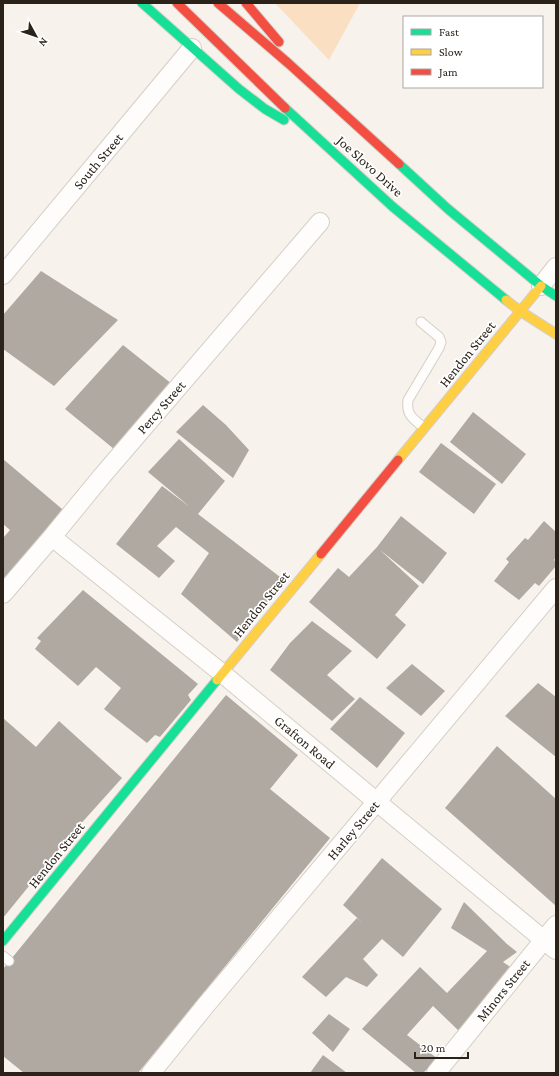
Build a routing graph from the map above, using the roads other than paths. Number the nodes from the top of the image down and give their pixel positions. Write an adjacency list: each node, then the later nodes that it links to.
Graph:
1 (142, 3): 5 (main road)
2 (177, 3): 7 (main road, Joe Slovo Drive)
3 (246, 3): 6 (main road)
4 (220, 5): 6 (main road, Joe Slovo Drive)
5 (192, 48): 7 (main road); 10 (street, South Street)
6 (288, 63): 11 (main road, Joe Slovo Drive)
7 (313, 133): 13 (main road, Joe Slovo Drive)
8 (320, 222): 17 (street, Percy Street)
9 (556, 267): 11 (street)
10 (3, 275)
11 (541, 286): 12 (main road, Joe Slovo Drive); 13 (main road, Hendon Street)
12 (556, 296)
13 (520, 311): 15 (main road, Joe Slovo Drive); 16 (main road, Hendon Street)
14 (421, 322): 16 (lane)
15 (556, 334)
16 (424, 428): 20 (main road, Hendon Street)
17 (52, 537): 19 (street, Percy Street); 20 (street, Grafton Road)
18 (556, 588): 21 (street, Harley Street)
19 (3, 594)
20 (223, 674): 21 (street, Grafton Road); 23 (main road, Hendon Street)
21 (377, 802): 24 (street, Grafton Road); 25 (street, Harley Street)
22 (556, 926): 24 (street, Minors Street)
23 (3, 941)
24 (550, 945): 26 (street, Minors Street)
25 (151, 1073)
26 (436, 1073)

